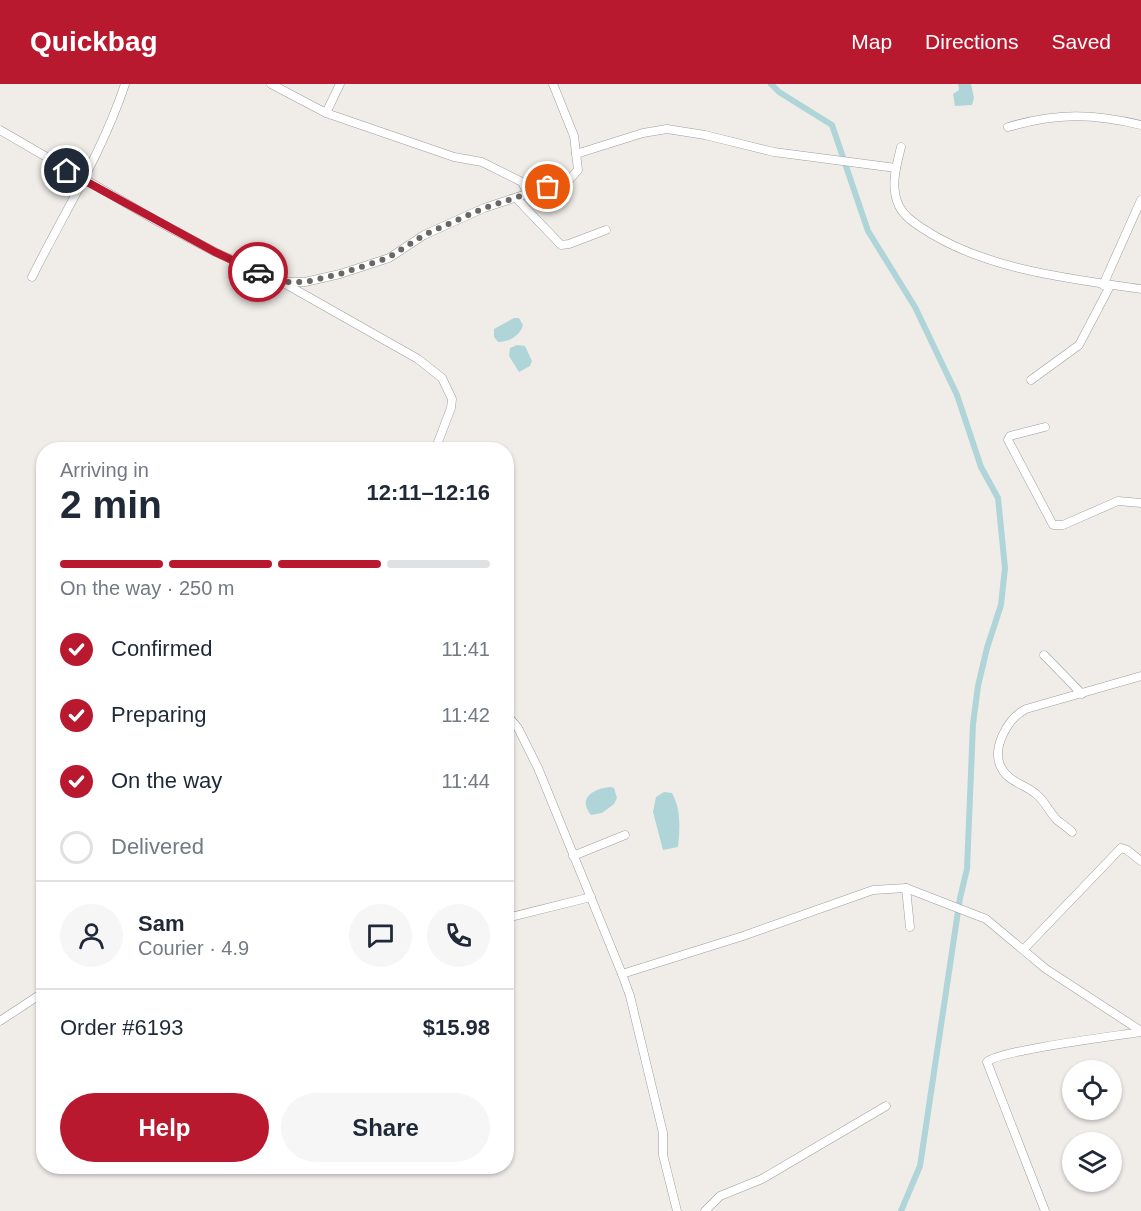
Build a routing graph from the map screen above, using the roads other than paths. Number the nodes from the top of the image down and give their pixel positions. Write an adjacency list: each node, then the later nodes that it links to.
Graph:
1 (125, 84): 12 (street)
2 (271, 84): 5 (street)
3 (340, 84): 5 (street)
4 (553, 84): 10 (street)
5 (326, 112): 13 (street)
6 (1141, 125): 7 (street)
7 (1008, 127)
8 (0, 130): 12 (street)
9 (901, 147): 11 (street)
10 (576, 154): 11 (street); 13 (street)
11 (896, 168): 19 (street)
12 (81, 179): 17 (street); 18 (street)
13 (528, 194): 14 (street)
14 (516, 198): 16 (street); 18 (street)
15 (1141, 200): 19 (street)
16 (606, 230)
17 (32, 277)
18 (282, 282): 23 (street)
19 (1106, 285): 20 (street); 21 (street)
20 (1141, 289)
21 (1031, 380)
22 (1044, 427): 24 (street)
23 (438, 442)
24 (1141, 502)
25 (1044, 655): 27 (street)
26 (1141, 676): 27 (street)
27 (1082, 694): 29 (street)
28 (514, 723): 31 (street)
29 (1072, 832)
30 (625, 835): 31 (street)
31 (573, 856): 34 (street)
32 (1141, 861): 37 (street)
33 (906, 888): 36 (street); 37 (street); 38 (street)
34 (591, 897): 35 (street); 38 (street)
35 (514, 916)
36 (910, 927)
37 (1023, 949): 41 (street)
38 (622, 974): 43 (street)
39 (36, 997): 40 (street)
40 (0, 1021)
41 (1141, 1032): 45 (street)
42 (886, 1106): 44 (street)
43 (677, 1211)
44 (705, 1211)
45 (1045, 1211)

